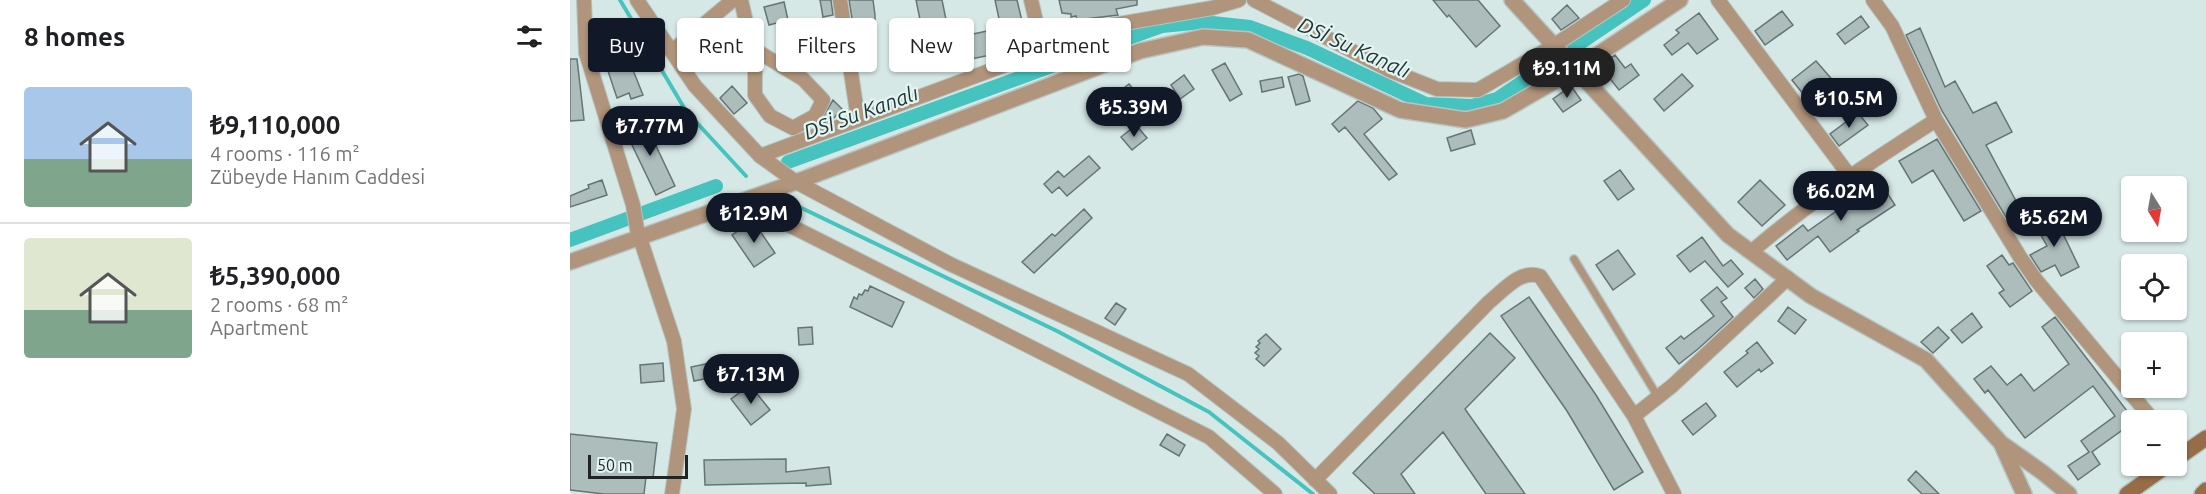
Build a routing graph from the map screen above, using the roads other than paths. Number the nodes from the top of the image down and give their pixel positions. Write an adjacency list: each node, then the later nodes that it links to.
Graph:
1 (584, 0): 28 (street)
2 (637, 0): 19 (street)
3 (733, 0): 19 (street)
4 (741, 0): 14 (street)
5 (840, 0): 22 (street)
6 (1031, 0): 15 (street)
7 (1239, 0): 16 (street)
8 (1254, 0): 17 (street)
9 (1512, 0): 17 (street)
10 (1623, 0): 17 (street)
11 (1680, 0): 20 (street)
12 (1718, 0): 25 (street)
13 (1874, 0): 23 (street)
14 (745, 18)
15 (1035, 18)
16 (1131, 22)
17 (1553, 46): 20 (street)
18 (752, 48): 18 (street)
19 (672, 51): 24 (street)
20 (1576, 69): 26 (street); 29 (street)
21 (986, 72): 22 (street)
22 (858, 119): 24 (street)
23 (1936, 120): 25 (street); 34 (street)
24 (760, 156): 26 (street)
25 (1849, 176): 29 (street)
26 (796, 182): 27 (street); 40 (street)
27 (748, 199): 28 (street); 43 (street)
28 (638, 234): 31 (street); 42 (street)
29 (1752, 252): 32 (street)
30 (1574, 259): 33 (lane)
31 (570, 262)
32 (1788, 278): 33 (street); 37 (street)
33 (1659, 397): 35 (street)
34 (2145, 410)
35 (1634, 416): 40 (street); 45 (street)
36 (2206, 438): 38 (main road)
37 (2001, 443): 46 (street); 47 (street)
38 (2187, 451)
39 (2152, 476): 48 (main road)
40 (1315, 480): 44 (street)
41 (2206, 490): 49 (main road)
42 (672, 494)
43 (1275, 494)
44 (1330, 494)
45 (1674, 494)
46 (2024, 494)
47 (2069, 494)
48 (2127, 494)
49 (2202, 494)

